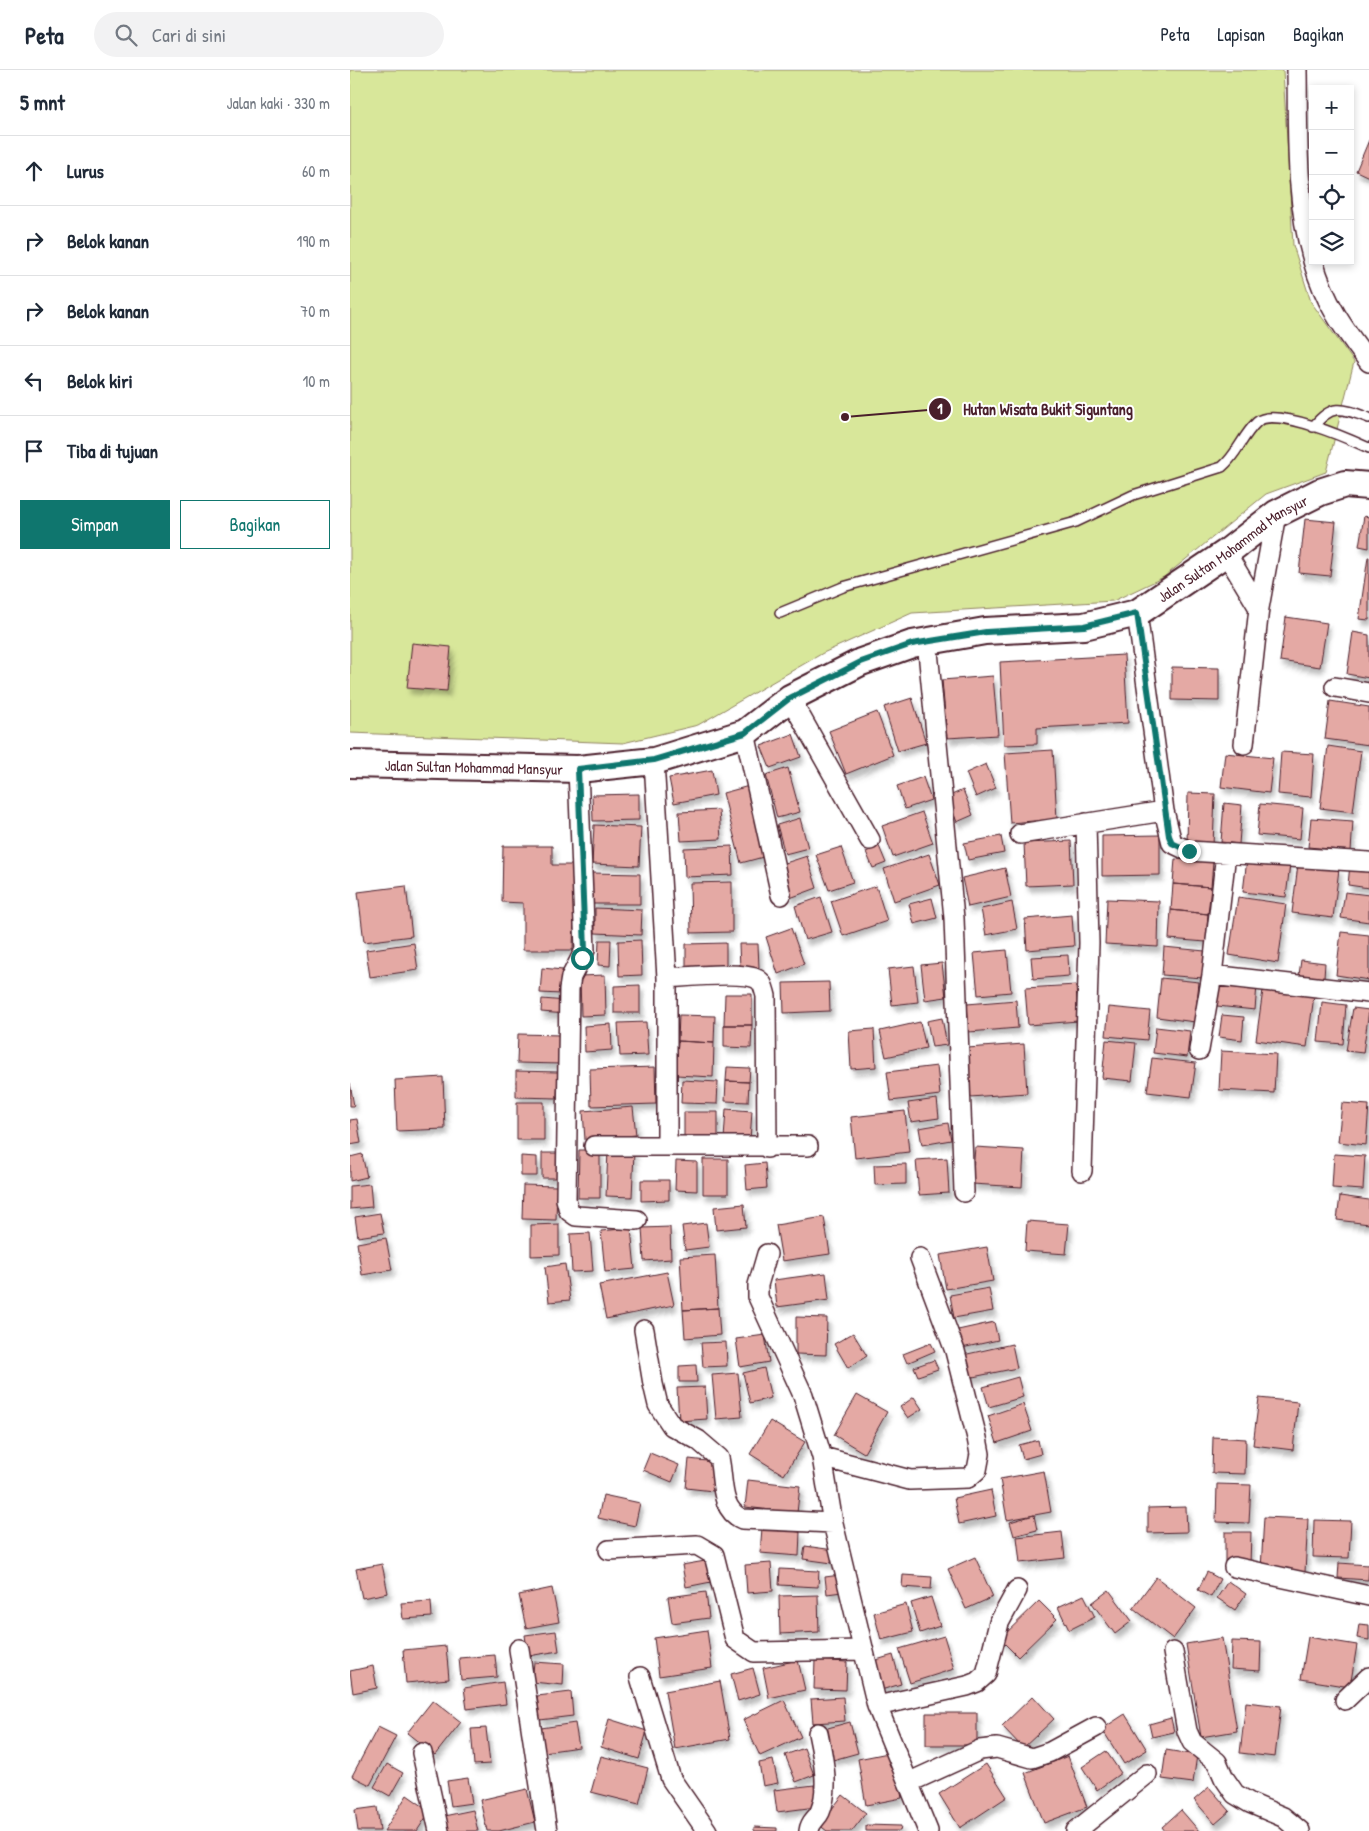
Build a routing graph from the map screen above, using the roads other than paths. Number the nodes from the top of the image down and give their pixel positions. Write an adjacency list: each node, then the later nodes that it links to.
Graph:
1 (1297, 70): 2 (street)
2 (1309, 246)
3 (1314, 265): 4 (street)
4 (1369, 362)
5 (1369, 418): 6 (lane)
6 (1312, 427): 7 (lane); 12 (lane)
7 (1369, 448)
8 (1369, 486): 9 (street, Jalan Sultan Mohammad Mansyur)
9 (1276, 514): 10 (street, Jalan Sultan Mohammad Mansyur); 11 (street)
10 (1226, 553): 11 (street); 13 (street, Jalan Sultan Mohammad Mansyur)
11 (1259, 608): 19 (street)
12 (780, 613)
13 (1137, 613): 14 (street, Jalan Sultan Mohammad Mansyur); 23 (street)
14 (927, 641): 17 (street, Jalan Sultan Mohammad Mansyur); 39 (street)
15 (1335, 687): 16 (street)
16 (1369, 693)
17 (790, 698): 18 (street, Jalan Sultan Mohammad Mansyur); 26 (street)
18 (745, 733): 20 (street, Jalan Sultan Mohammad Mansyur); 29 (street)
19 (1244, 744)
20 (654, 760): 22 (street, Jalan Sultan Mohammad Mansyur); 31 (street)
21 (350, 764): 22 (street, Jalan Sultan Mohammad Mansyur)
22 (578, 769): 40 (street)
23 (1164, 811): 24 (street); 27 (street)
24 (1086, 823): 25 (street); 38 (street)
25 (1020, 834)
26 (870, 840)
27 (1226, 853): 28 (street); 30 (street)
28 (1369, 862)
29 (782, 895)
30 (1212, 975): 32 (street); 33 (street)
31 (667, 978): 35 (street); 37 (street)
32 (1369, 993)
33 (1199, 1050)
34 (594, 1146): 35 (street)
35 (667, 1146): 37 (street)
36 (808, 1146): 37 (street)
37 (767, 1148)
38 (1082, 1171)
39 (964, 1192)
40 (637, 1220)
41 (767, 1254): 44 (street)
42 (920, 1258): 44 (street)
43 (644, 1330): 45 (street)
44 (822, 1457): 45 (street)
45 (833, 1523): 51 (street)
46 (608, 1550): 51 (street)
47 (1234, 1567): 49 (street)
48 (1017, 1590): 56 (street)
49 (1369, 1596)
50 (519, 1649): 63 (street)
51 (863, 1650): 56 (street)
52 (1173, 1652): 68 (street)
53 (640, 1677): 64 (street)
54 (1369, 1677): 55 (street)
55 (1345, 1700)
56 (877, 1706): 61 (street)
57 (1096, 1727): 61 (street)
58 (818, 1733): 65 (street)
59 (422, 1753): 62 (street)
60 (1147, 1774): 67 (street)
61 (910, 1782): 66 (street)
62 (439, 1831)
63 (547, 1831)
64 (707, 1831)
65 (809, 1831)
66 (928, 1831)
67 (1076, 1831)
68 (1300, 1831)

